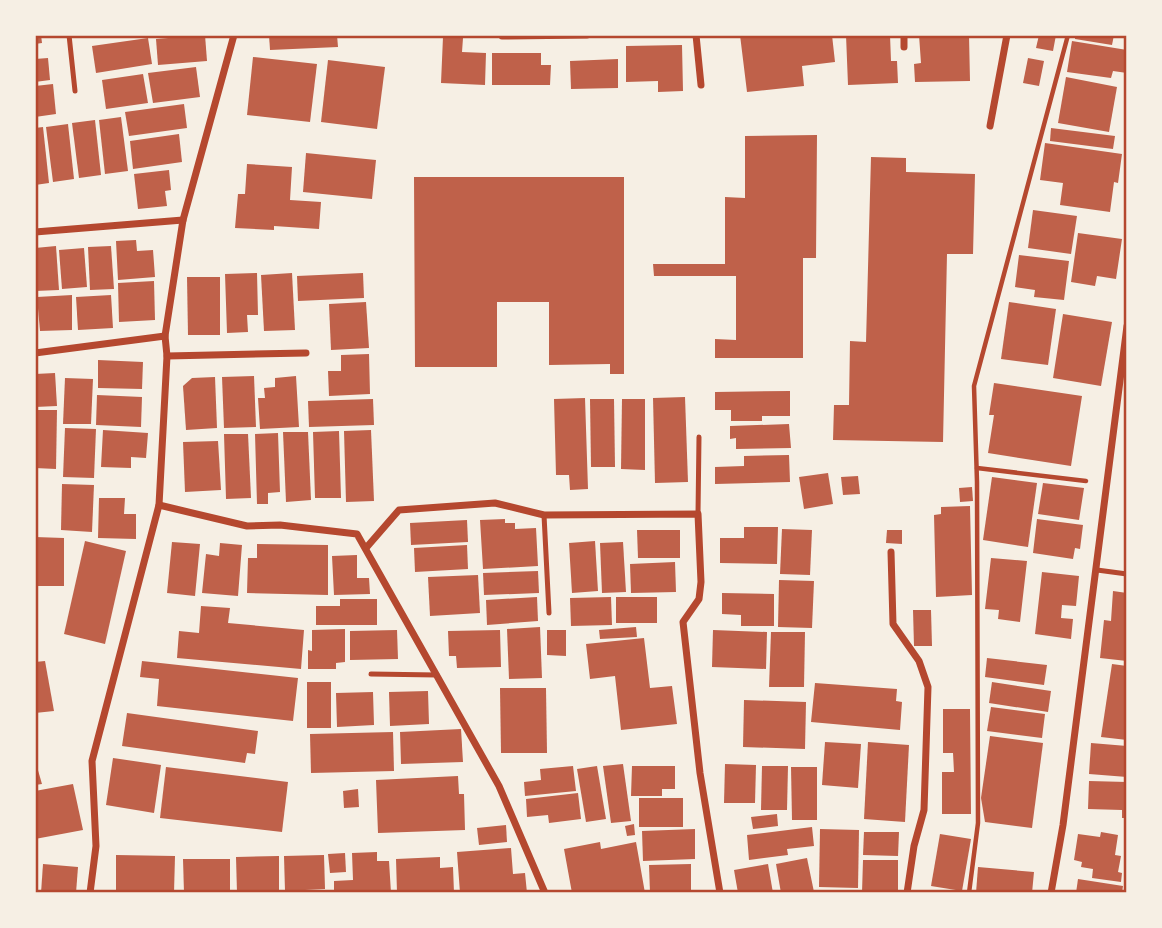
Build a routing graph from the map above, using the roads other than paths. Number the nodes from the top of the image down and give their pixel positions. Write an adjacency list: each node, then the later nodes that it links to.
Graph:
1 (69, 35): 10 (lane)
2 (234, 35): 12 (street)
3 (587, 35): 7 (street)
4 (696, 35): 9 (street)
5 (904, 35): 8 (street)
6 (1007, 35): 11 (street)
7 (502, 36)
8 (904, 47)
9 (701, 85)
10 (75, 91)
11 (990, 126)
12 (183, 220): 13 (street); 15 (street)
13 (35, 232)
14 (1127, 326): 25 (street)
15 (165, 336): 16 (street); 18 (street)
16 (35, 353)
17 (306, 353): 18 (street)
18 (167, 356): 20 (street)
19 (699, 437): 21 (lane)
20 (159, 505): 23 (street); 30 (street)
21 (698, 514): 22 (street); 32 (street)
22 (544, 515): 23 (street); 27 (lane)
23 (366, 548): 29 (street)
24 (891, 552): 33 (street)
25 (1097, 570): 26 (lane); 34 (street)
26 (1127, 574)
27 (549, 614)
28 (370, 674): 29 (lane)
29 (438, 675): 31 (street)
30 (90, 893)
31 (545, 893)
32 (720, 893)
33 (907, 893)
34 (1051, 893)

